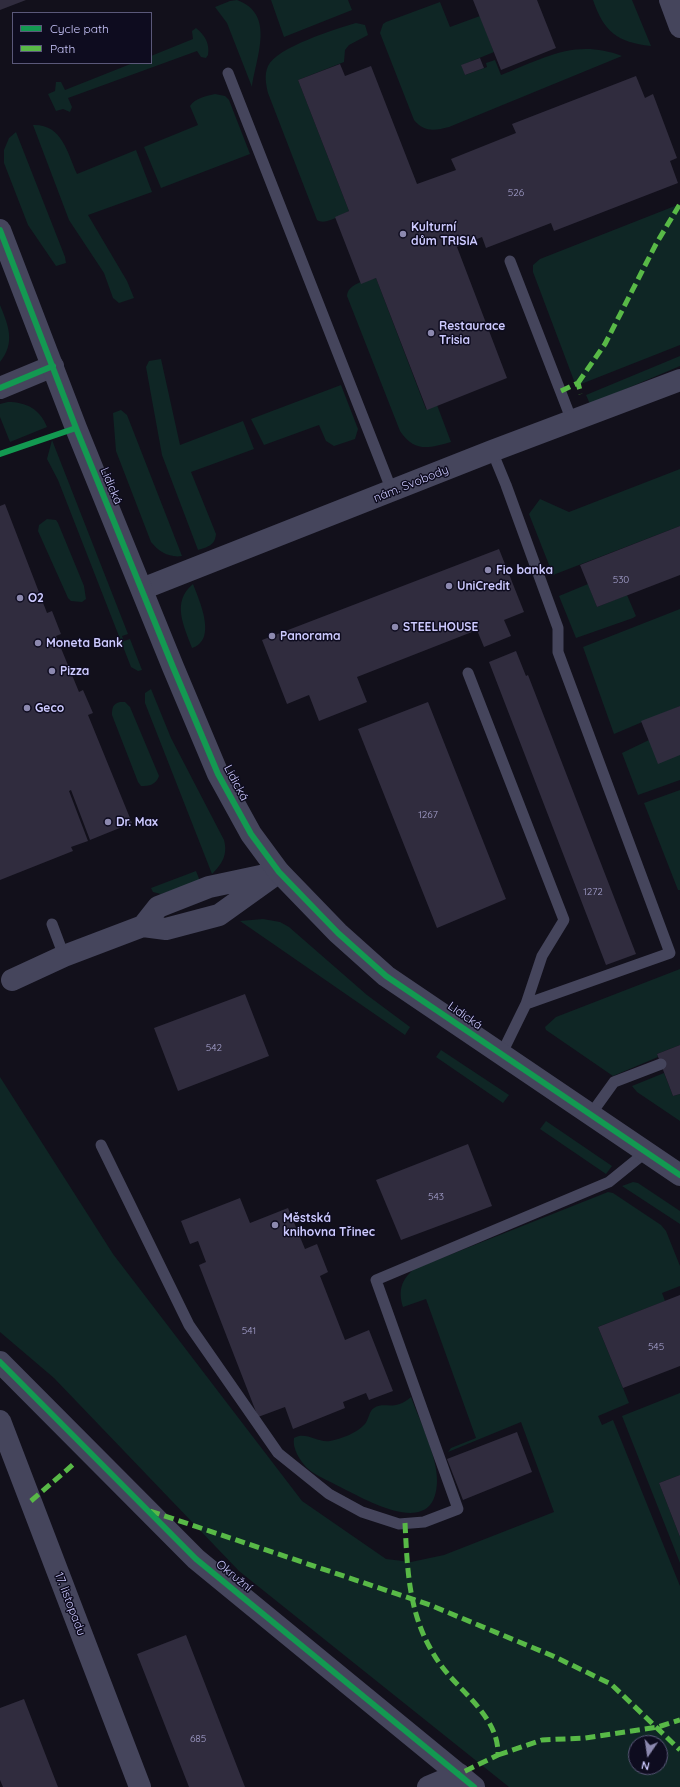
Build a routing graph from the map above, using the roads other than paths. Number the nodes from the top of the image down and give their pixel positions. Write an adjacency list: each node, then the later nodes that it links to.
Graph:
1 (670, 0): 2 (street)
2 (680, 26)
3 (228, 73): 11 (lane)
4 (0, 230): 6 (street, Lidická)
5 (510, 261): 9 (lane)
6 (53, 366): 8 (street); 12 (street, Lidická)
7 (680, 380): 9 (street, nám. Svobody)
8 (0, 388)
9 (572, 421): 10 (street, nám. Svobody)
10 (492, 451): 11 (street, nám. Svobody); 19 (lane)
11 (392, 491): 12 (street, nám. Svobody)
12 (142, 589): 14 (street, Lidická)
13 (468, 673): 19 (lane)
14 (279, 872): 16 (street); 16 (street); 20 (street, Lidická)
15 (52, 924): 17 (lane)
16 (144, 926): 17 (street)
17 (64, 956): 18 (street)
18 (12, 980)
19 (526, 1004): 20 (lane)
20 (501, 1054): 22 (street, Lidická)
21 (661, 1064): 22 (lane)
22 (591, 1114): 24 (street, Lidická)
23 (101, 1145): 24 (lane)
24 (646, 1152): 25 (street, Lidická)
25 (680, 1174)
26 (0, 1362): 28 (street, Okružní)
27 (0, 1421): 29 (street, 17. listopadu)
28 (466, 1781): 30 (street)
29 (140, 1787)
30 (428, 1787)

